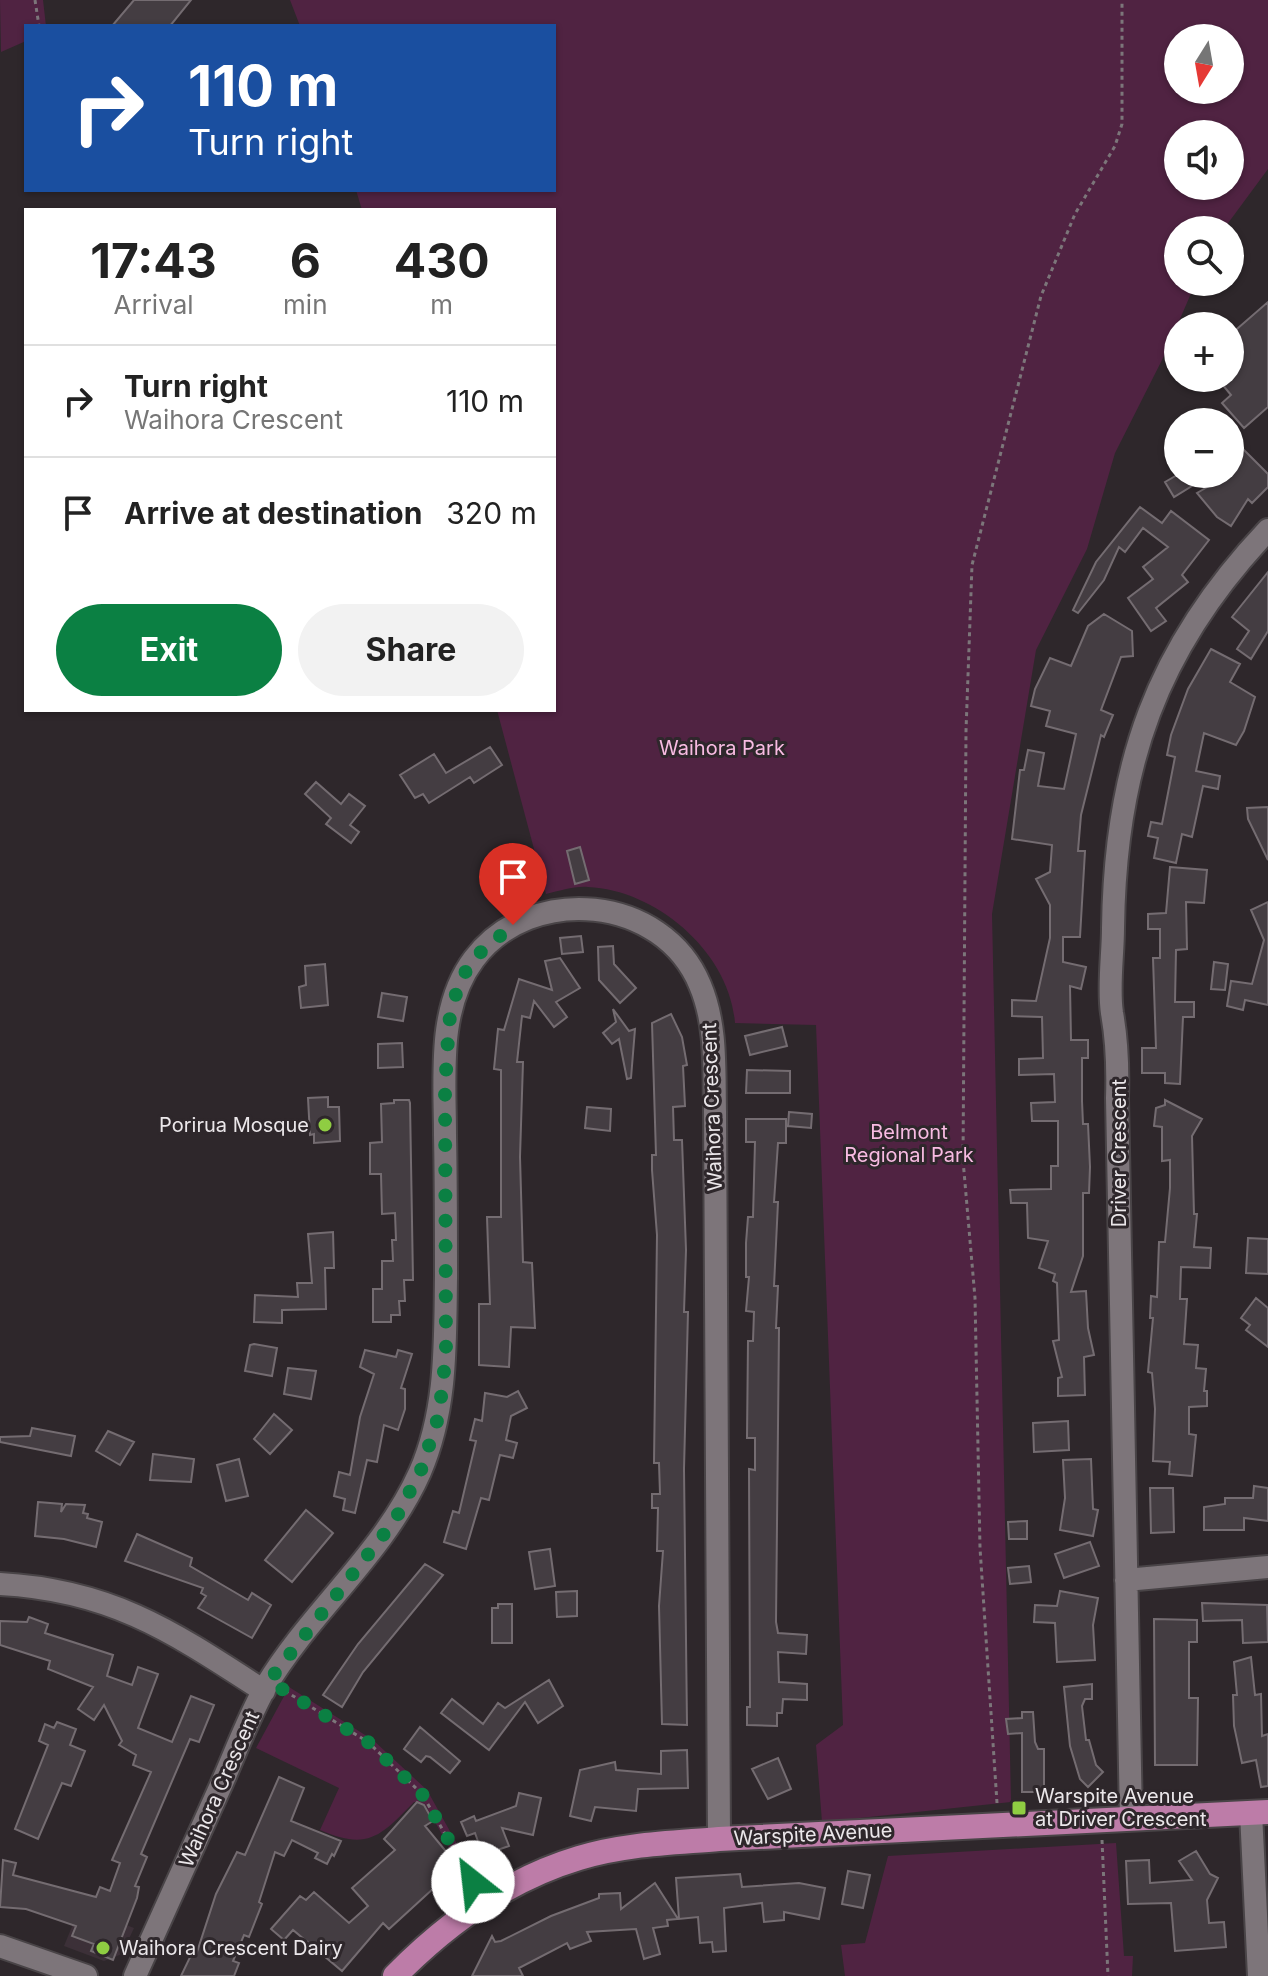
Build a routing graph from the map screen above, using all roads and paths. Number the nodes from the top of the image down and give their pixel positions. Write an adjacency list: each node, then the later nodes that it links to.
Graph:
1 (35, 0): 3 (path)
2 (1122, 0): 12 (path)
3 (39, 24)
4 (1268, 530): 6 (street, Driver Crescent)
5 (1268, 1567): 6 (street)
6 (1126, 1580): 10 (street, Driver Crescent)
7 (0, 1584): 8 (street)
8 (266, 1686): 13 (street, Waihora Crescent); 14 (path); 18 (street, Waihora Crescent)
9 (1260, 1812): 10 (main road, Warspite Avenue); 16 (street)
10 (1131, 1819): 11 (main road, Warspite Avenue)
11 (1103, 1820): 12 (main road, Warspite Avenue); 20 (path)
12 (998, 1824): 13 (main road, Warspite Avenue)
13 (719, 1839): 14 (main road, Warspite Avenue)
14 (484, 1901): 19 (main road, Warspite Avenue)
15 (0, 1946): 17 (street)
16 (1262, 1966)
17 (86, 1976)
18 (135, 1976)
19 (395, 1976)
20 (1108, 1976)

